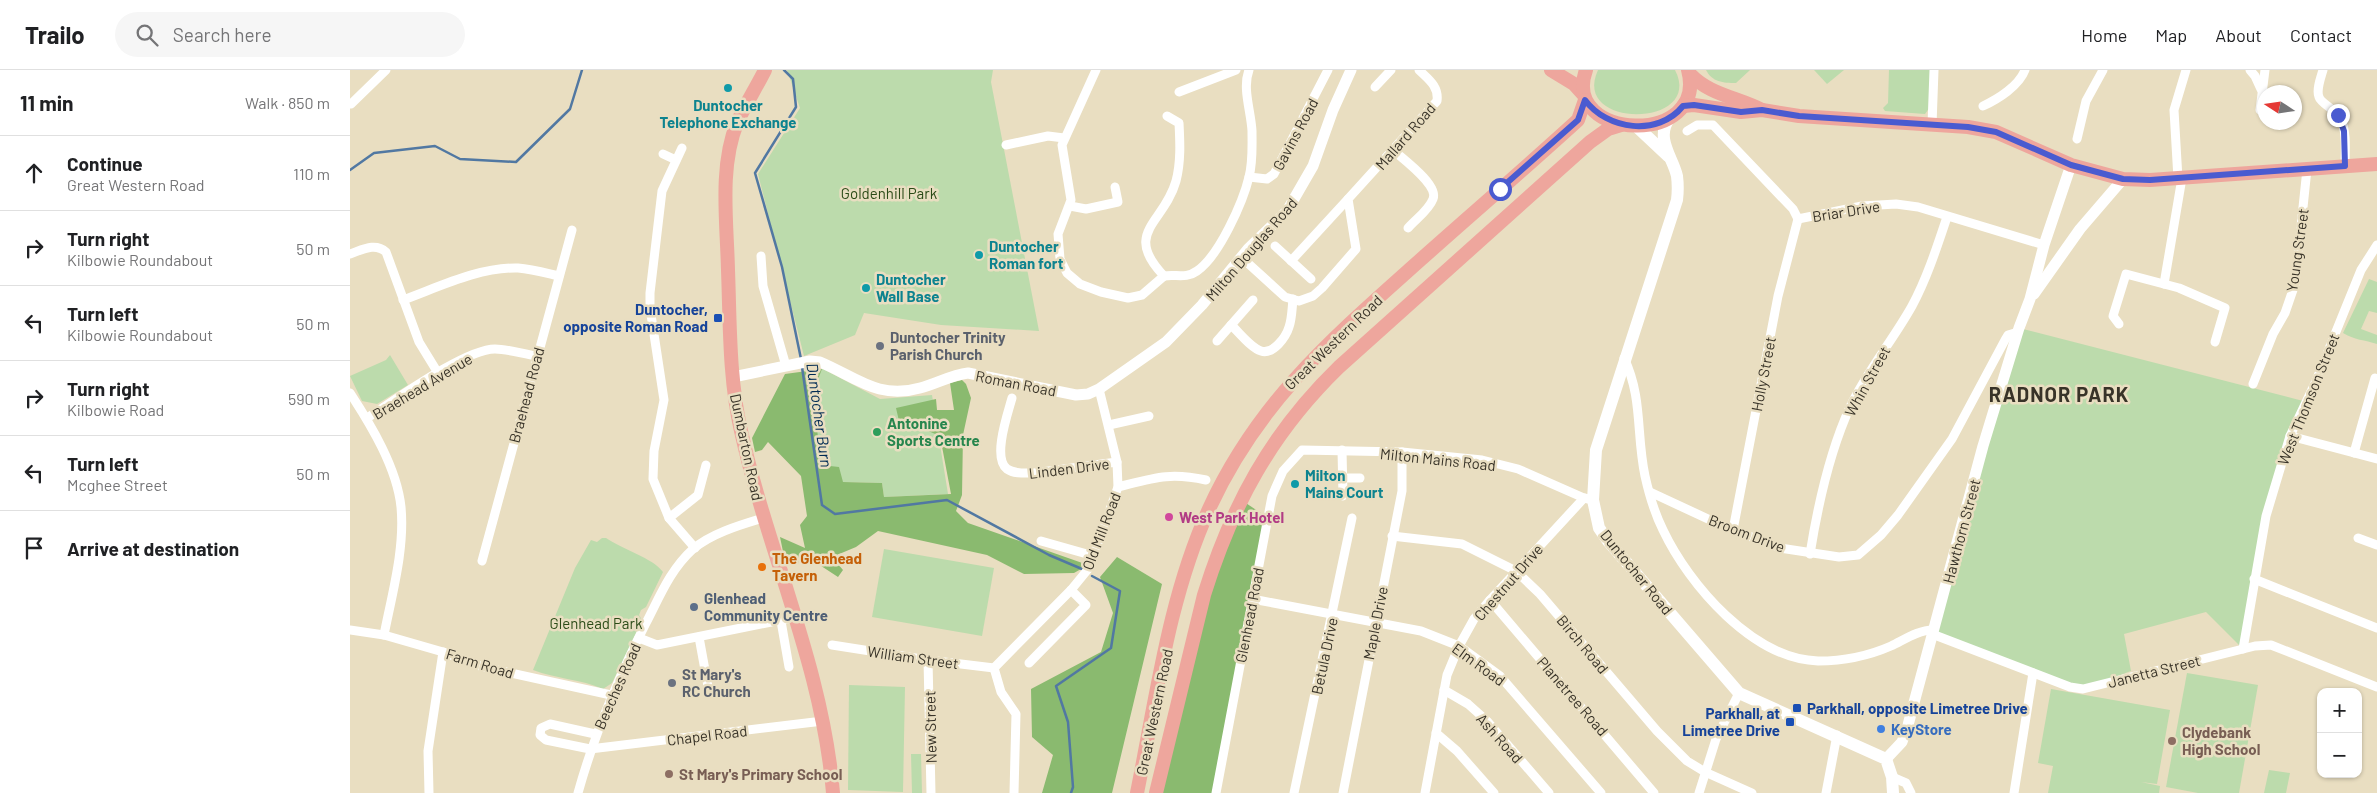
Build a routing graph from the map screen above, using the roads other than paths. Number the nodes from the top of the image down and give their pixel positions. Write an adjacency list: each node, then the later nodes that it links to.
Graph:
1 (386, 70): 25 (street)
2 (765, 70): 81 (main road, Dumbarton Road)
3 (1096, 70): 35 (street)
4 (1236, 70): 23 (street)
5 (1249, 70): 47 (street)
6 (1328, 70): 47 (street, Gavins Road)
7 (1352, 70): 62 (street, Milton Douglas Road)
8 (1391, 70): 22 (street)
9 (1419, 70): 39 (street, Mallard Road)
10 (1551, 70): 24 (main road)
11 (1586, 70): 24 (main road, Great Western Road)
12 (1934, 70): 32 (street)
13 (2025, 70): 27 (street)
14 (2103, 70): 36 (street)
15 (2186, 70): 49 (street)
16 (2250, 70): 20 (street)
17 (2265, 70): 21 (street)
18 (2323, 70): 45 (street)
19 (1689, 71): 26 (main road); 28 (main road)
20 (2259, 85)
21 (2262, 85)
22 (1375, 87)
23 (1179, 92)
24 (1584, 97): 31 (main road); 162 (main road, Great Western Road)
25 (351, 104)
26 (1683, 106): 28 (main road); 30 (main road)
27 (1983, 106)
28 (1762, 110): 32 (main road)
29 (1167, 116): 65 (street)
30 (1669, 119): 33 (main road); 41 (main road, Duntocher Road)
31 (1621, 125): 33 (main road); 163 (main road, Great Western Road)
32 (1932, 125): 44 (main road)
33 (1636, 126): 41 (main road, Duntocher Road)
34 (1687, 131): 54 (street, Briar Drive)
35 (1064, 138): 37 (street); 52 (street)
36 (2077, 139)
37 (1006, 145)
38 (682, 148): 42 (street)
39 (1393, 150): 51 (street, Mallard Road); 55 (street)
40 (663, 154): 42 (street)
41 (1668, 156): 78 (main road, Duntocher Road)
42 (676, 160): 105 (street)
43 (2377, 164): 45 (main road)
44 (2071, 165): 48 (main road); 58 (street, Hawthorn Street)
45 (2345, 166): 46 (main road)
46 (2307, 169): 49 (main road); 83 (street, Young Street)
47 (1249, 177): 65 (street)
48 (2123, 179): 49 (main road); 68 (street, Hawthorn Street)
49 (2180, 179): 67 (street)
50 (1115, 186): 52 (street)
51 (1348, 199): 63 (street, Mallard Road); 71 (street)
52 (1070, 206): 65 (street)
53 (1948, 217): 54 (street, Briar Drive); 58 (street, Briar Drive); 114 (street, Whin Street)
54 (1798, 219): 108 (street, Holly Street)
55 (1408, 228)
56 (572, 230): 64 (street, Braehead Road)
57 (2377, 244): 90 (street, West Thomson Street)
58 (2044, 245): 68 (street, Hawthorn Street)
59 (1275, 246): 63 (street)
60 (350, 254): 69 (street)
61 (761, 256): 79 (street)
62 (1242, 257): 71 (street); 84 (street, Milton Douglas Road)
63 (1292, 261): 66 (street)
64 (559, 276): 69 (street); 77 (street, Braehead Road)
65 (1164, 276)
66 (1312, 279)
67 (2164, 284): 72 (street); 76 (street)
68 (2030, 299): 74 (street, Hawthorn Street)
69 (403, 300): 80 (street)
70 (1254, 300): 73 (street)
71 (1293, 300): 73 (street)
72 (2119, 324)
73 (1231, 325): 75 (street)
74 (2018, 332): 114 (street, Broom Drive); 128 (street, Hawthorn Street)
75 (1217, 341)
76 (2215, 342)
77 (537, 356): 80 (street, Braehead Avenue); 116 (street, Braehead Road)
78 (1624, 358): 102 (street); 104 (main road, Duntocher Road)
79 (789, 366): 81 (street, Roman Road); 84 (street, Roman Road)
80 (438, 373): 88 (street, Braehead Avenue)
81 (733, 377): 106 (main road, Dumbarton Road)
82 (2375, 378): 94 (street)
83 (2253, 384)
84 (1099, 389): 89 (street, Old Mill Road)
85 (350, 393): 88 (street)
86 (1012, 398): 96 (street, Linden Drive)
87 (1149, 416): 89 (street)
88 (367, 418): 129 (street)
89 (1109, 424): 96 (street, Old Mill Road)
90 (2290, 436): 94 (street); 118 (street, West Thomson Street)
91 (1306, 448): 92 (street, Milton Mains Road); 120 (street, Glenhead Road)
92 (1342, 450): 93 (street, Milton Mains Road); 98 (street)
93 (1402, 452): 104 (street, Milton Mains Road); 109 (street, Maple Drive)
94 (2354, 453): 95 (street)
95 (2377, 459)
96 (1117, 462): 101 (street, Old Mill Road)
97 (706, 465): 105 (street)
98 (1343, 478): 99 (street); 103 (street)
99 (1360, 478)
100 (1206, 480): 101 (street)
101 (1118, 487): 115 (street, Old Mill Road)
102 (1650, 492): 108 (street, Broom Drive); 128 (street)
103 (1343, 496)
104 (1588, 499): 117 (street, Chestnut Drive); 146 (main road, Duntocher Road)
105 (669, 518): 113 (street)
106 (762, 518): 113 (street, Beeches Road); 123 (main road, Dumbarton Road)
107 (1352, 518): 122 (street, Betula Drive)
108 (1733, 530): 114 (street, Broom Drive)
109 (1392, 536): 117 (street, Birch Road); 125 (street, Maple Drive)
110 (2358, 538): 112 (street)
111 (1041, 542): 115 (street)
112 (2377, 545)
113 (695, 548): 131 (street, Beeches Road)
114 (1810, 554)
115 (1094, 556): 119 (street, Old Mill Road)
116 (482, 561)
117 (1516, 571): 121 (street, Chestnut Drive); 154 (street, Birch Road)
118 (2254, 579): 126 (street); 134 (street, West Thomson Street)
119 (1071, 590): 137 (street); 139 (street, Old Mill Road)
120 (1252, 599): 122 (street, Elm Road); 164 (street, Glenhead Road)
121 (1490, 600): 133 (street, Chestnut Drive); 171 (street, Planetree Road)
122 (1333, 614): 125 (street, Elm Road); 165 (street, Betula Drive)
123 (796, 617): 124 (street); 148 (main road, Dumbarton Road)
124 (781, 621): 130 (street); 138 (street)
125 (1376, 622): 133 (street, Elm Road); 166 (street, Maple Drive)
126 (2377, 628)
127 (350, 630): 129 (street, Farm Road)
128 (1932, 632): 140 (street, Janetta Street); 153 (street, Hawthorn Street)
129 (384, 636): 135 (street, Farm Road)
130 (699, 637): 131 (street); 142 (street)
131 (639, 638): 147 (street, Beeches Road)
132 (832, 645): 136 (street, William Street)
133 (1459, 646): 144 (street, Chestnut Drive); 170 (street, Elm Road)
134 (2243, 649): 140 (street, Janetta Street); 143 (street, Janetta Street)
135 (443, 652): 147 (street, Farm Road); 157 (street)
136 (928, 660): 139 (street, William Street); 160 (street, New Street)
137 (1029, 662)
138 (789, 667)
139 (994, 668): 161 (street)
140 (2034, 673): 176 (street)
141 (719, 675): 142 (street)
142 (706, 677): 145 (street)
143 (2377, 687)
144 (1444, 690): 149 (street, Chestnut Drive); 169 (street, Ash Road)
145 (709, 692)
146 (1739, 693): 151 (main road, Duntocher Road); 154 (street)
147 (611, 695): 150 (street, Beeches Road)
148 (823, 721): 152 (street, Chapel Road); 159 (main road, Dumbarton Road)
149 (1436, 733): 167 (street, Chestnut Drive); 168 (street)
150 (595, 734): 152 (street, Beeches Road); 152 (street, Chapel Road)
151 (1837, 735): 153 (main road, Duntocher Road); 173 (street)
152 (590, 749): 158 (street, Beeches Road)
153 (1886, 759): 155 (main road)
154 (1704, 772): 156 (street, Birch Road); 172 (street)
155 (1892, 777): 174 (main road); 175 (street)
156 (1747, 792)
157 (429, 793)
158 (578, 793)
159 (833, 793)
160 (931, 793)
161 (1014, 793)
162 (1137, 793)
163 (1156, 793)
164 (1216, 793)
165 (1294, 793)
166 (1343, 793)
167 (1425, 793)
168 (1494, 793)
169 (1549, 793)
170 (1601, 793)
171 (1654, 793)
172 (1699, 793)
173 (1826, 793)
174 (1893, 793)
175 (1911, 793)
176 (2014, 793)

